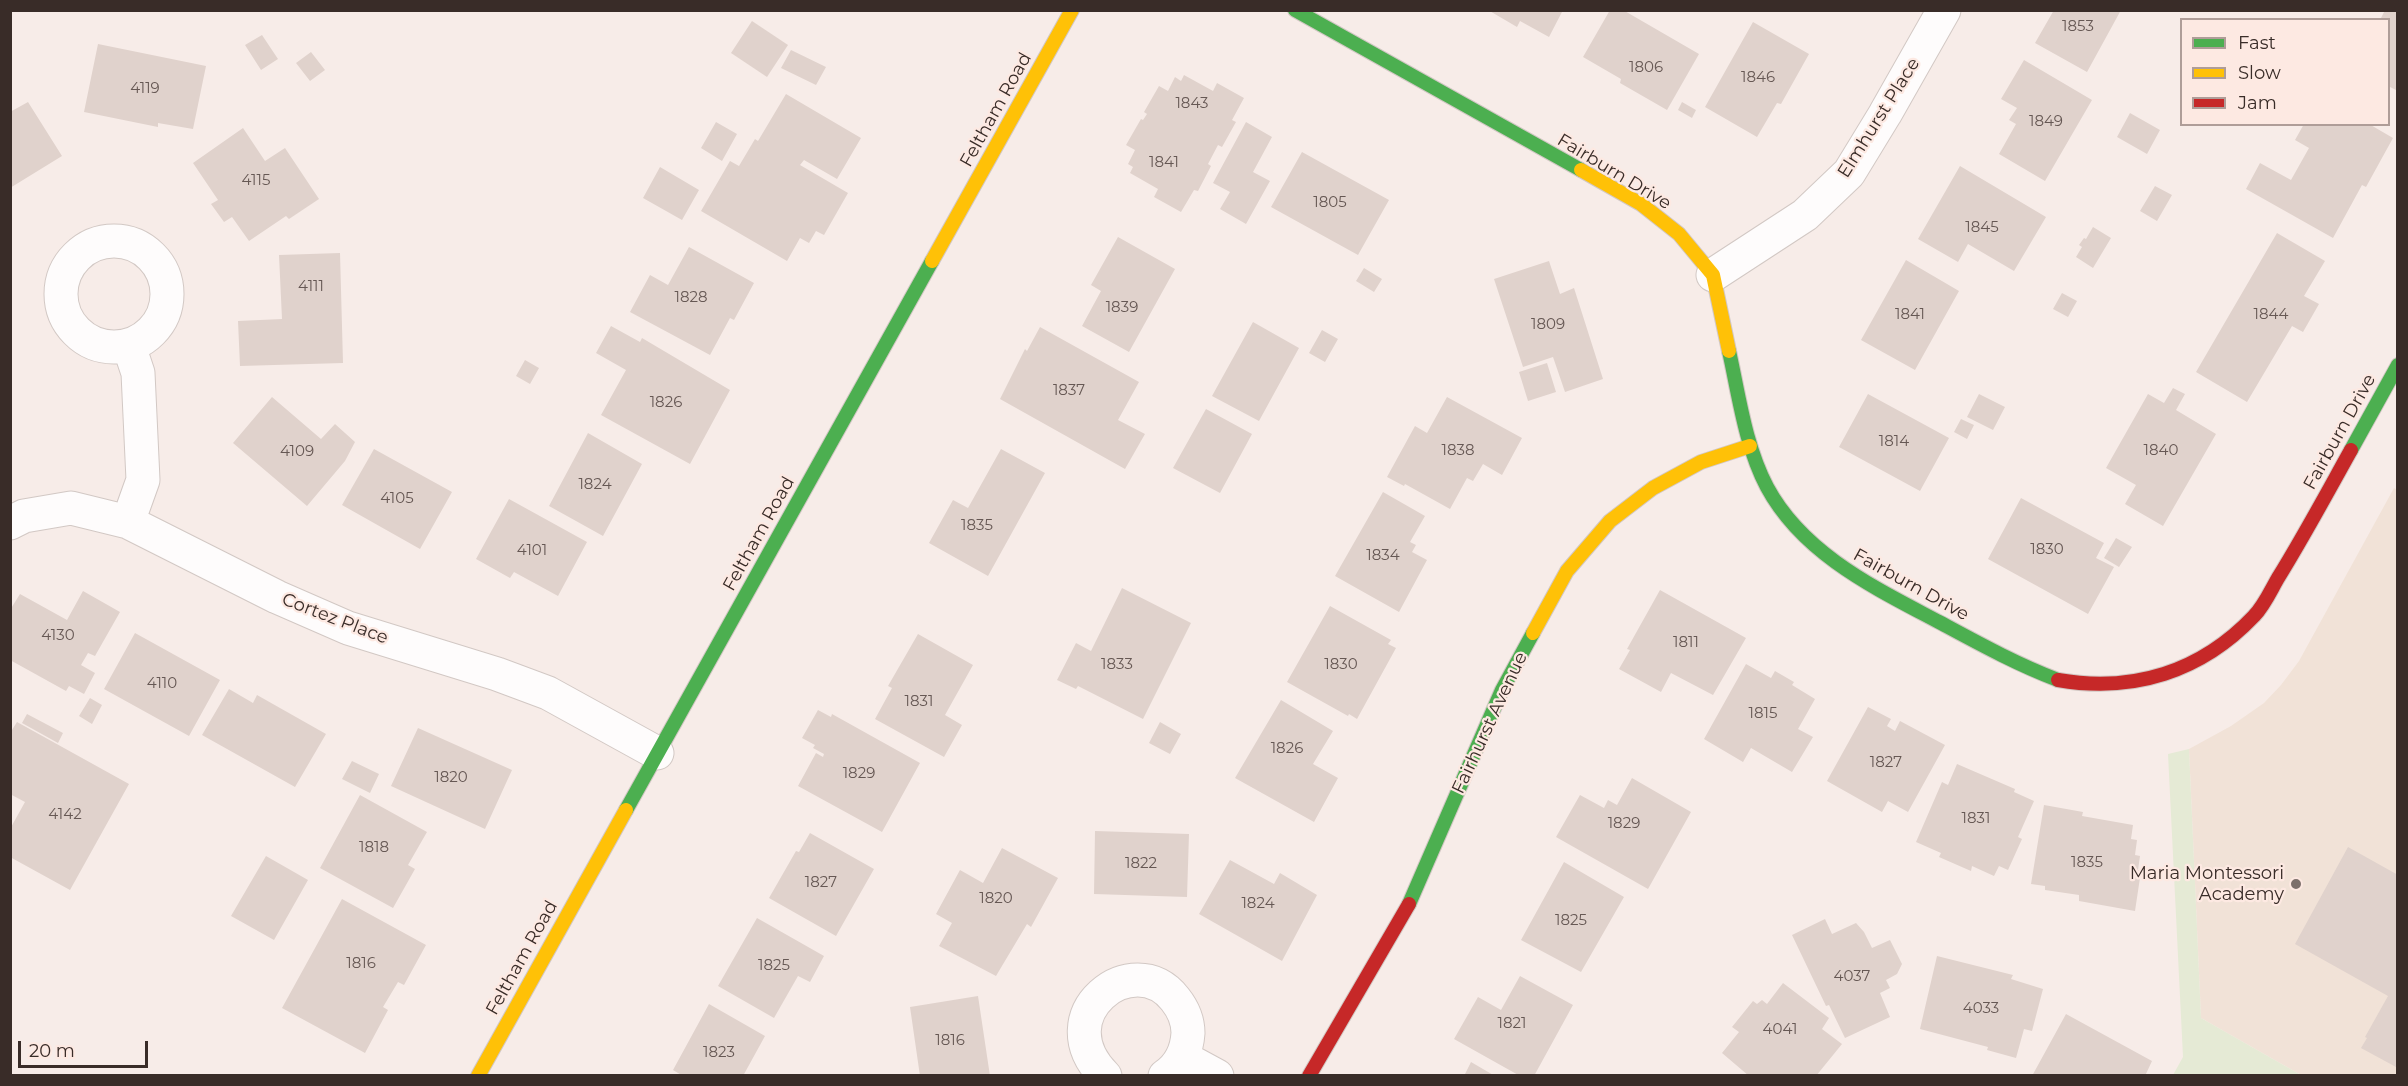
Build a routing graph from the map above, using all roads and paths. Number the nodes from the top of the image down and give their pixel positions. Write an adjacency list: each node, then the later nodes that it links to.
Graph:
1 (1072, 10): 10 (street, Feltham Road)
2 (1295, 10): 4 (street, Fairburn Drive)
3 (1944, 10): 4 (street, Elmhurst Place)
4 (1713, 275): 7 (street, Fairburn Drive)
5 (129, 345): 8 (street)
6 (2397, 365): 7 (street, Fairburn Drive)
7 (1750, 446): 15 (street, Fairhurst Avenue)
8 (128, 522): 9 (street, Cortez Place); 10 (street, Cortez Place)
9 (10, 523)
10 (657, 753): 12 (street, Feltham Road)
11 (1174, 1066): 13 (street); 14 (street)
12 (478, 1076)
13 (1105, 1076)
14 (1216, 1076)
15 (1309, 1076)

